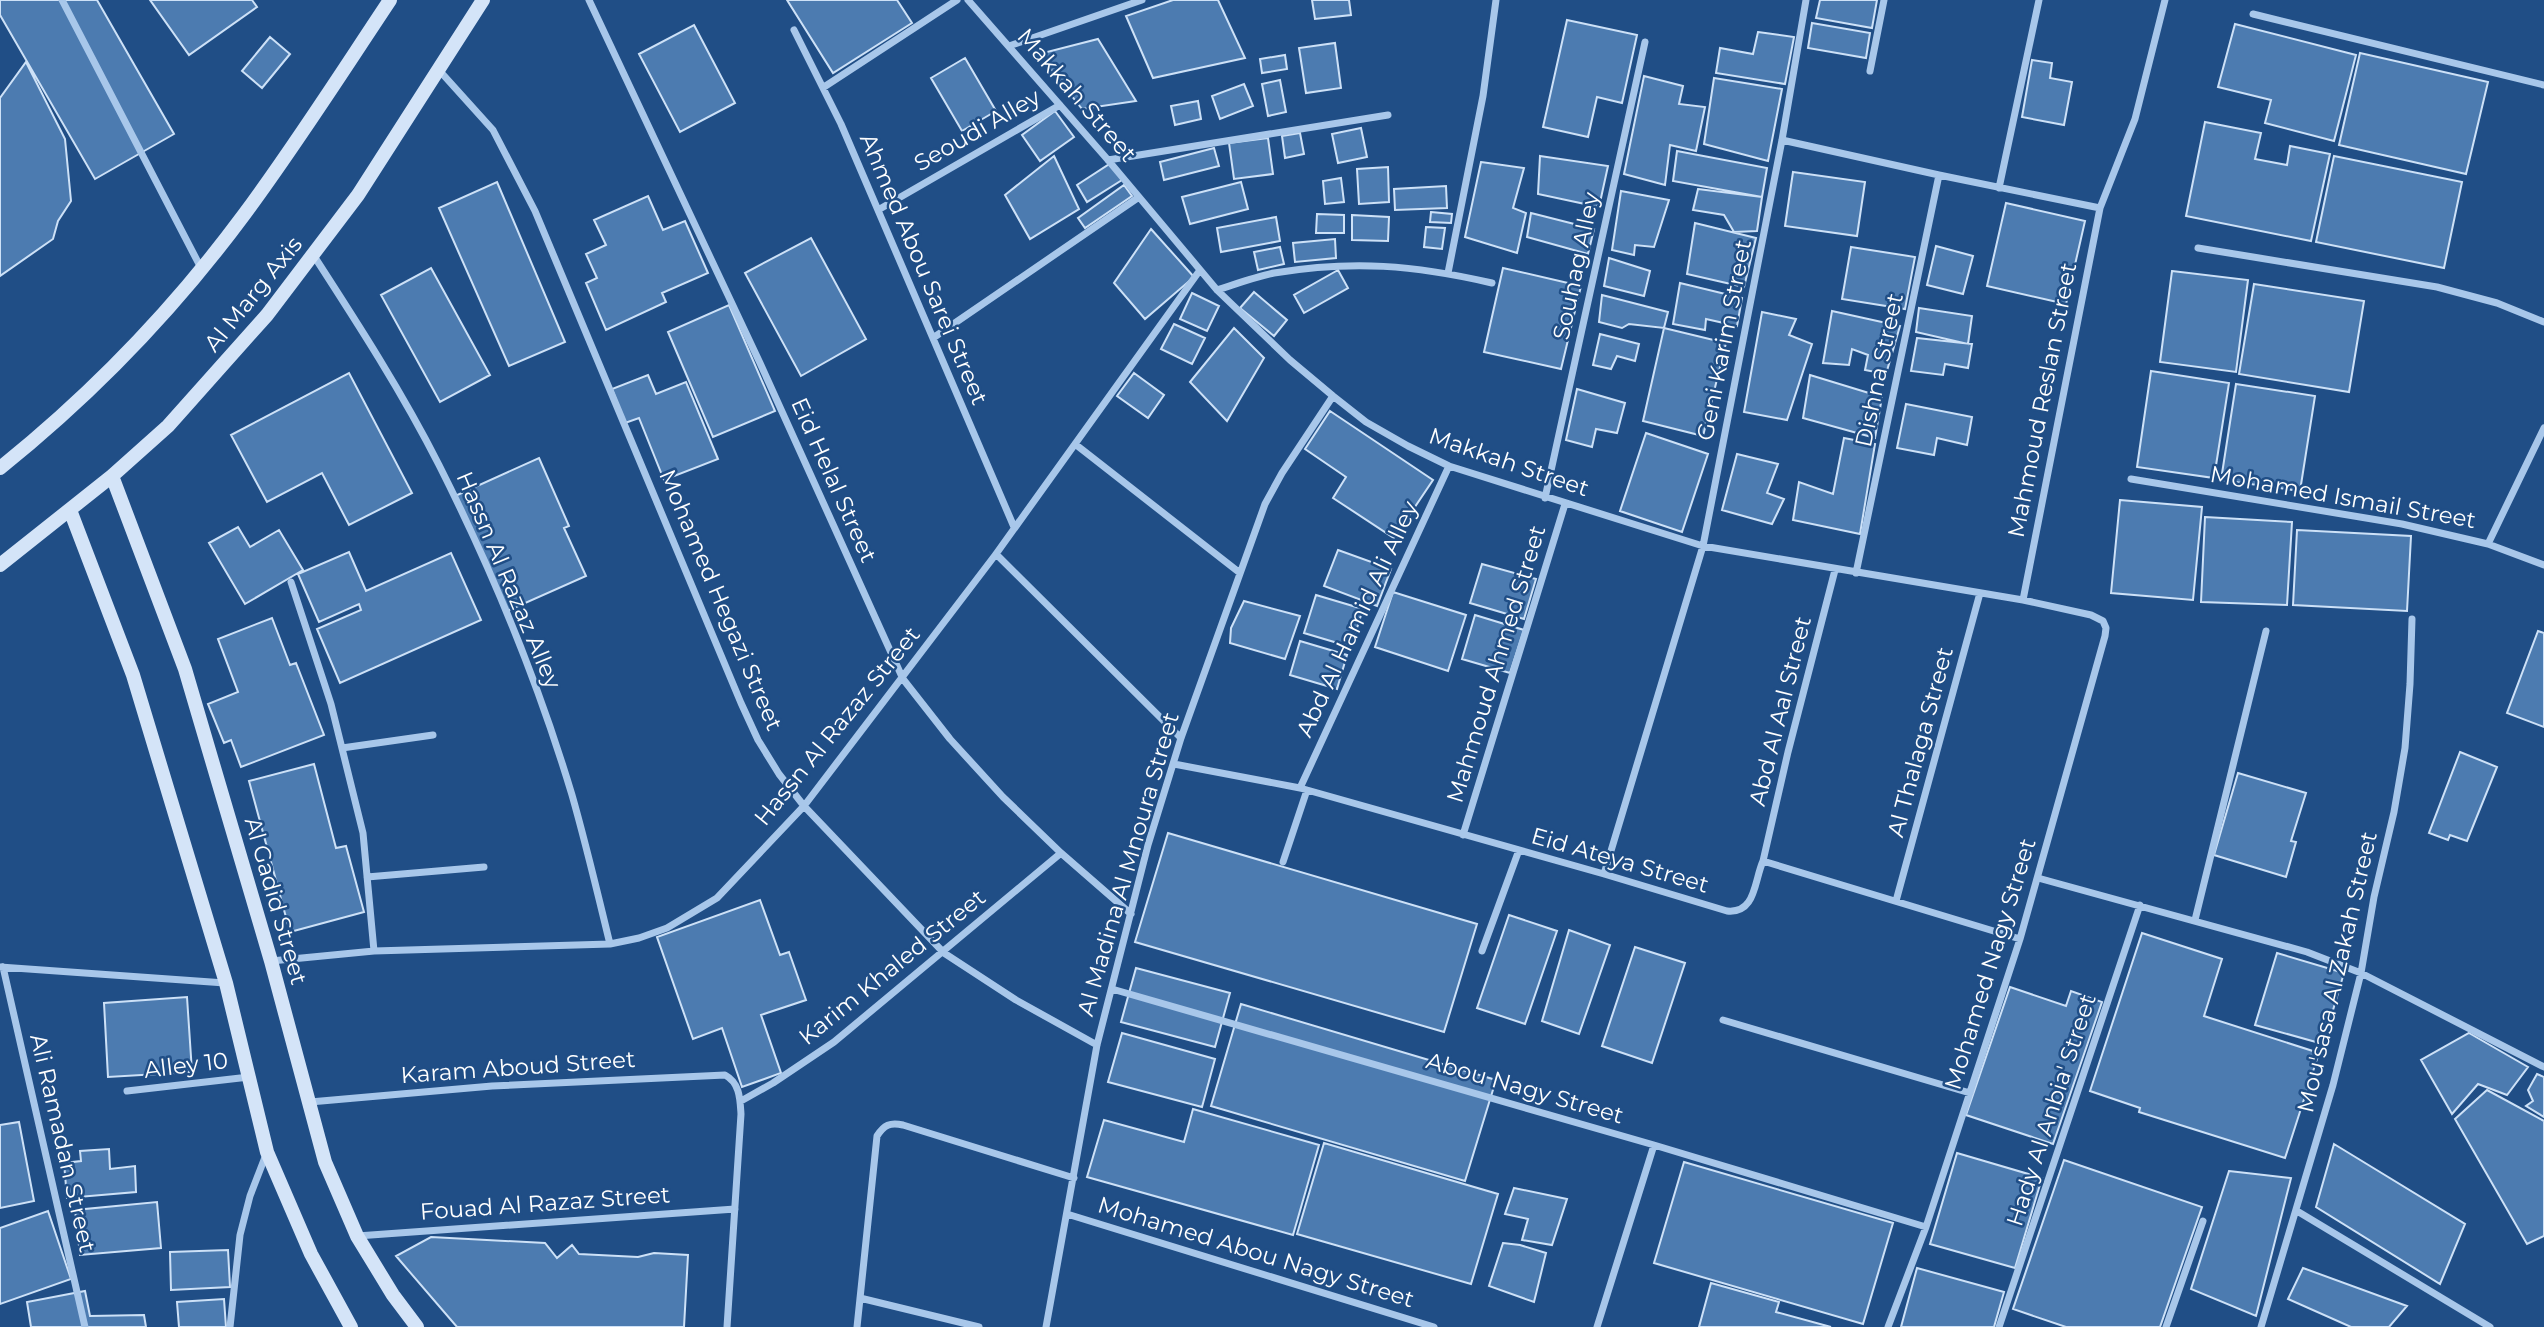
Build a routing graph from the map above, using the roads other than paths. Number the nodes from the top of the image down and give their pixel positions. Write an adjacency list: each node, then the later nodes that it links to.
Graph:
1 (62, 0): 32 (street)
2 (390, 0): 32 (street)
3 (483, 0): 17 (street, Al Marg Axis)
4 (589, 0): 64 (street, Eid Helal Street)
5 (957, 0): 20 (street)
6 (968, 0): 16 (street, Makkah Street)
7 (1142, 0): 16 (street)
8 (1496, 0): 34 (street)
9 (1806, 0): 23 (street, Geni Karim Street)
10 (1884, 0): 18 (street)
11 (2039, 0): 26 (street)
12 (2165, 0): 28 (street, Mahmoud Reslan Street)
13 (2253, 14): 19 (street)
14 (794, 30): 20 (street, Ahmed Abou Sarei Street)
15 (1644, 42): 46 (street, Souhag Alley)
16 (1009, 46): 21 (street, Makkah Street)
17 (438, 68): 31 (street, Al Marg Axis); 70 (street, Mohamed Hegazi Street)
18 (1870, 71)
19 (2544, 85)
20 (824, 87): 29 (street, Ahmed Abou Sarei Street)
21 (1060, 105): 24 (street, Makkah Street); 29 (street, Seoudi Alley)
22 (1388, 115): 24 (street)
23 (1782, 140): 25 (street); 51 (street, Geni Karim Street)
24 (1108, 160): 27 (street, Makkah Street)
25 (1939, 175): 26 (street); 57 (street, Dishna Street)
26 (1998, 188): 28 (street)
27 (1139, 197): 33 (street, Makkah Street); 38 (street)
28 (2100, 208): 60 (street, Mahmoud Reslan Street)
29 (878, 210): 38 (street, Ahmed Abou Sarei Street)
30 (2198, 248): 37 (street)
31 (314, 256): 44 (street, Al Marg Axis); 85 (street, Hassn Al Razaz Alley)
32 (202, 269): 42 (street)
33 (1200, 270): 36 (street, Makkah Street); 41 (street, Hassn Al Razaz Street)
34 (1448, 273): 35 (street); 36 (street)
35 (1492, 283)
36 (1217, 290): 39 (street, Makkah Street)
37 (2544, 322)
38 (933, 338): 49 (street, Ahmed Abou Sarei Street)
39 (1333, 396): 43 (street, Makkah Street); 56 (street, Al Madina Al Mnoura Street)
40 (2544, 428): 50 (street)
41 (1075, 444): 49 (street, Hassn Al Razaz Street); 56 (street)
42 (1, 463)
43 (1449, 466): 46 (street, Makkah Street); 69 (street, Abd Al Hamid Ali Alley)
44 (112, 476): 48 (street, Al Marg Axis); 89 (street, Al Gadid Street)
45 (2131, 479): 50 (street, Mohamed Ismail Street)
46 (1545, 498): 47 (street, Makkah Street)
47 (1565, 504): 51 (street, Makkah Street); 71 (street, Mahmoud Ahmed Street)
48 (70, 510): 53 (street, Al Marg Axis); 92 (street)
49 (1014, 527): 52 (street, Hassn Al Razaz Street)
50 (2488, 544): 54 (street, Mohamed Ismail Street)
51 (1703, 546): 55 (street, Makkah Street); 77 (street, Geni Karim Street)
52 (996, 554): 64 (street, Hassn Al Razaz Street); 66 (street)
53 (0, 565)
54 (2544, 565)
55 (1835, 570): 57 (street, Makkah Street); 74 (street, Abd Al Aal Street)
56 (1240, 573): 66 (street, Al Madina Al Mnoura Street)
57 (1856, 573): 59 (street, Makkah Street)
58 (291, 582): 67 (street)
59 (1980, 593): 60 (street, Makkah Street); 80 (street, Al Thalaga Street)
60 (2022, 600): 61 (street, Makkah Street)
61 (2091, 615): 79 (street, Mohamed Nagy Street)
62 (2412, 620): 91 (street, Mou'sasa Al Zakah Street)
63 (2266, 631): 83 (street)
64 (902, 679): 70 (street, Hassn Al Razaz Street); 73 (street, Eid Helal Street)
65 (433, 735): 67 (street)
66 (1181, 738): 68 (street, Al Madina Al Mnoura Street)
67 (342, 748): 78 (street)
68 (1174, 764): 69 (street, Eid Ateya Street); 82 (street, Al Madina Al Mnoura Street)
69 (1304, 789): 71 (street, Eid Ateya Street); 75 (street, Abd Al Hamid Ali Alley)
70 (804, 806): 85 (street, Hassn Al Razaz Street); 88 (street, Mohamed Hegazi Street)
71 (1463, 835): 72 (street, Eid Ateya Street)
72 (1519, 850): 77 (street, Eid Ateya Street); 87 (street)
73 (1060, 853): 82 (street, Eid Helal Street); 88 (street, Karim Khaled Street)
74 (1763, 861): 77 (street, Eid Ateya Street); 80 (street)
75 (1283, 862)
76 (484, 867): 78 (street)
77 (1604, 874)
78 (367, 877): 86 (street)
79 (2038, 878): 81 (street); 84 (street, Mohamed Nagy Street)
80 (1896, 901): 84 (street)
81 (2140, 905): 83 (street); 123 (street, Hady Al Anbia' Street)
82 (1131, 914): 93 (street, Al Madina Al Mnoura Street)
83 (2195, 920): 91 (street)
84 (2020, 939): 99 (street, Mohamed Nagy Street)
85 (610, 944): 86 (street, Hassn Al Razaz Street)
86 (374, 951): 89 (street, Hassn Al Razaz Street)
87 (1482, 951)
88 (944, 953): 95 (street, Mohamed Hegazi Street); 100 (street, Karim Khaled Street)
89 (271, 961): 101 (street, Al Gadid Street)
90 (1, 967): 92 (street); 112 (street, Ali Ramadan Street)
91 (2361, 973): 96 (street); 106 (street, Mou'sasa Al Zakah Street)
92 (226, 983): 97 (street)
93 (1112, 989): 95 (street, Al Madina Al Mnoura Street); 102 (street, Abou Nagy Street)
94 (1723, 1020): 99 (street)
95 (1097, 1045): 104 (street, Al Madina Al Mnoura Street)
96 (2544, 1067)
97 (248, 1077): 98 (street, Alley 10); 103 (street)
98 (127, 1091)
99 (1970, 1093): 109 (street, Mohamed Nagy Street)
100 (741, 1101): 101 (street, Karam Aboud Street); 105 (street)
101 (307, 1102): 110 (street, Al Gadid Street)
102 (1654, 1145): 109 (street, Abou Nagy Street); 121 (street)
103 (267, 1152): 113 (street); 114 (street)
104 (1074, 1178): 107 (street, Al Madina Al Mnoura Street); 111 (street)
105 (735, 1209): 110 (street, Fouad Al Razaz Street); 116 (street)
106 (2297, 1211): 125 (street, Mou'sasa Al Zakah Street); 126 (street)
107 (1067, 1214): 119 (street, Al Madina Al Mnoura Street); 120 (street, Mohamed Abou Nagy Street)
108 (2203, 1221): 124 (street)
109 (1926, 1227): 122 (street, Mohamed Nagy Street)
110 (358, 1236): 115 (street, Al Gadid Street)
111 (860, 1298): 117 (street); 118 (street)
112 (85, 1327)
113 (230, 1327)
114 (351, 1327)
115 (417, 1327)
116 (727, 1327)
117 (857, 1327)
118 (979, 1327)
119 (1046, 1327)
120 (1433, 1327)
121 (1597, 1327)
122 (1888, 1327)
123 (1999, 1327)
124 (2166, 1327)
125 (2261, 1327)
126 (2490, 1327)

